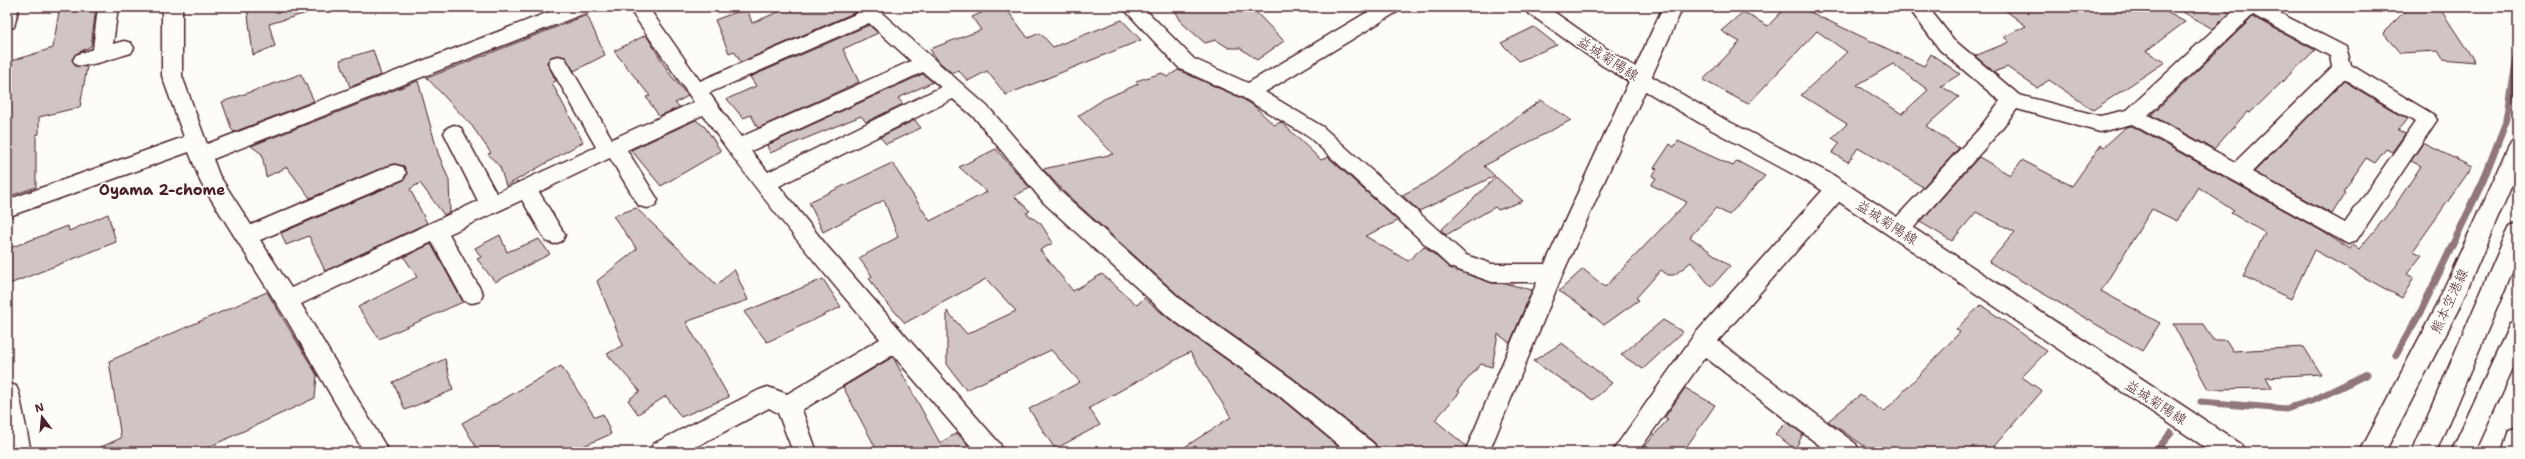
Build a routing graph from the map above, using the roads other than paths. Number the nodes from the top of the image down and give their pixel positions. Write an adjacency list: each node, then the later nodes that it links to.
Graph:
1 (9, 7): 13 (street)
2 (108, 7): 15 (street)
3 (172, 7): 28 (street)
4 (581, 7): 28 (street)
5 (638, 7): 23 (street)
6 (1132, 7): 22 (street)
7 (1390, 7): 22 (street)
8 (1534, 7): 20 (street, 益城菊陽線)
9 (1672, 7): 20 (street)
10 (1918, 7): 24 (street)
11 (2251, 7): 19 (street); 25 (street)
12 (867, 11): 18 (street); 23 (street)
13 (7, 22)
14 (124, 48): 15 (street)
15 (102, 53): 16 (street)
16 (83, 60)
17 (558, 63): 30 (street)
18 (925, 63): 21 (street); 29 (street)
19 (2342, 69): 32 (street); 32 (street)
20 (1641, 80): 35 (street, 益城菊陽線); 44 (street)
21 (955, 89): 33 (street); 58 (street)
22 (1249, 92): 44 (street)
23 (703, 97): 29 (street); 30 (street)
24 (2012, 100): 25 (street); 39 (street)
25 (2134, 116): 32 (street)
26 (454, 133): 37 (street)
27 (2518, 147): 63 (street, 熊本空港線)
28 (199, 148): 38 (street); 43 (street)
29 (737, 148): 33 (street)
30 (611, 149): 34 (street); 36 (street)
31 (395, 173): 43 (street)
32 (2237, 173)
33 (765, 183): 49 (street)
34 (526, 188): 37 (street); 42 (street)
35 (1837, 190): 39 (street, 益城菊陽線); 48 (street)
36 (646, 200)
37 (491, 205): 40 (street)
38 (7, 209)
39 (1899, 229): 62 (street, 益城菊陽線)
40 (436, 230): 45 (street); 46 (street)
41 (2518, 232): 64 (street)
42 (554, 235)
43 (246, 236): 46 (street)
44 (1552, 273): 59 (street)
45 (472, 294)
46 (287, 300): 54 (street)
47 (2518, 331): 65 (street)
48 (1702, 342): 60 (street); 61 (street)
49 (897, 344): 51 (street); 57 (street)
50 (7, 393): 53 (street)
51 (788, 406): 55 (street); 56 (street)
52 (2518, 438): 66 (street)
53 (19, 452)
54 (377, 452)
55 (662, 452)
56 (805, 452)
57 (991, 452)
58 (1365, 452)
59 (1477, 452)
60 (1624, 452)
61 (1847, 452)
62 (2232, 452)
63 (2372, 452)
64 (2424, 452)
65 (2463, 452)
66 (2514, 452)

